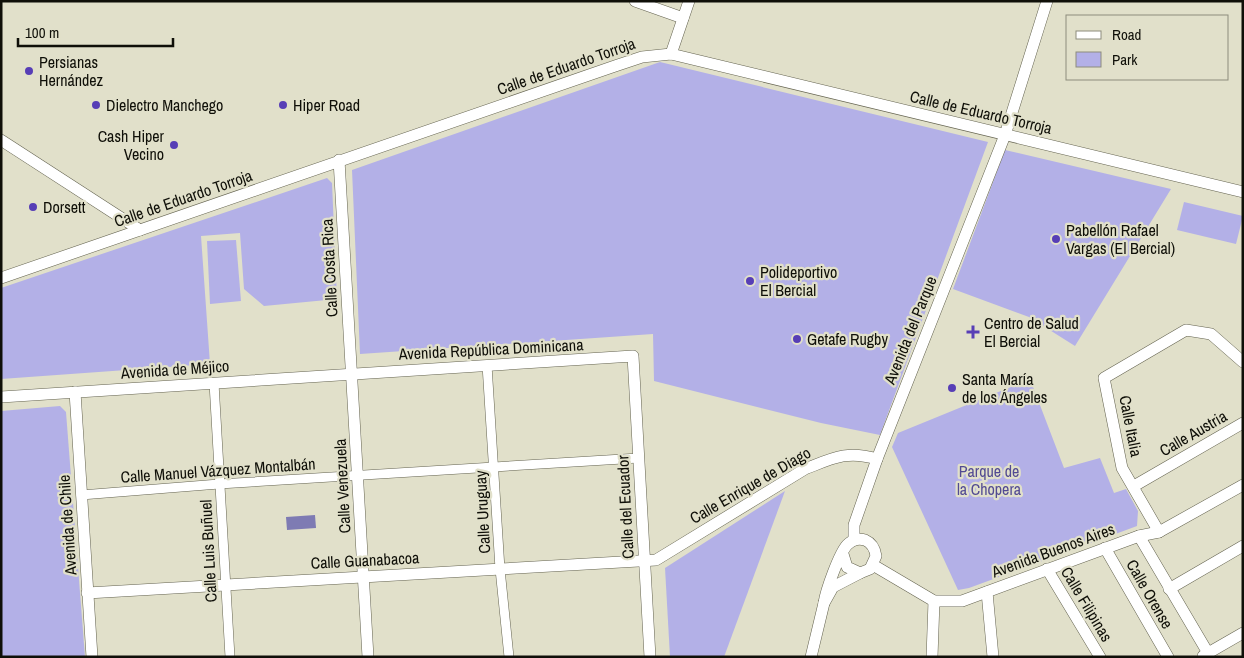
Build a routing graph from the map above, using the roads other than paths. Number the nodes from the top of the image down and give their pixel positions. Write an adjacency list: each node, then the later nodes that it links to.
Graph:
1 (635, 1): 4 (street)
2 (689, 1): 4 (street)
3 (1047, 1): 6 (street, Avenida del Parque)
4 (683, 18): 5 (street)
5 (671, 54): 6 (street, Calle de Eduardo Torroja); 8 (street, Calle de Eduardo Torroja)
6 (1005, 135): 9 (street, Calle de Eduardo Torroja); 21 (street, Avenida del Parque)
7 (1, 140): 10 (street)
8 (339, 160): 10 (street, Calle de Eduardo Torroja); 15 (street, Calle Costa Rica)
9 (1243, 192)
10 (140, 230): 11 (street, Calle de Eduardo Torroja)
11 (1, 278)
12 (633, 356): 14 (street, Avenida República Dominicana); 20 (street, Calle del Ecuador)
13 (1243, 362): 26 (street, Calle Italia)
14 (487, 365): 15 (street, Avenida República Dominicana); 22 (street, Calle Uruguay)
15 (351, 373): 16 (street, Avenida de Méjico); 23 (street, Calle Venezuela)
16 (214, 383): 17 (street, Avenida de Méjico); 24 (street, Calle Luis Buñuel)
17 (75, 392): 18 (street, Avenida de Méjico); 27 (street, Avenida de Chile)
18 (1, 397)
19 (1243, 423): 26 (street, Calle Austria)
20 (639, 458): 22 (street, Calle Manuel Vázquez Montalbán); 34 (street, Calle del Ecuador)
21 (877, 460): 30 (street, Avenida del Parque); 34 (street, Calle Enrique de Diago)
22 (495, 468): 23 (street, Calle Manuel Vázquez Montalbán); 36 (street, Calle Uruguay)
23 (358, 475): 24 (street, Calle Manuel Vázquez Montalbán); 39 (street, Calle Venezuela)
24 (219, 484): 27 (street, Calle Manuel Vázquez Montalbán); 40 (street, Calle Luis Buñuel)
25 (1243, 485): 28 (street, Avenida Buenos Aires)
26 (1134, 486): 28 (street, Calle Italia)
27 (81, 495): 43 (street, Avenida de Chile)
28 (1159, 532): 29 (street, Avenida Buenos Aires)
29 (1139, 536): 32 (street, Avenida Buenos Aires); 41 (street)
30 (854, 540): 33 (street); 35 (street)
31 (1243, 546): 41 (street)
32 (1105, 548): 37 (street, Avenida Buenos Aires); 57 (street, Calle Orense)
33 (843, 554): 38 (street); 45 (street)
34 (644, 559): 36 (street, Calle Guanabacoa); 52 (street, Calle del Ecuador)
35 (873, 565): 38 (street); 44 (street)
36 (500, 568): 39 (street, Calle Guanabacoa); 51 (street, Calle Uruguay)
37 (1047, 569): 42 (street, Avenida Buenos Aires); 56 (street, Calle Filipinas)
38 (860, 573): 45 (street)
39 (363, 576): 40 (street, Calle Guanabacoa); 50 (street, Calle Venezuela)
40 (224, 585): 43 (street, Calle Guanabacoa); 49 (street, Calle Luis Buñuel)
41 (1169, 589): 47 (street)
42 (987, 592): 44 (street, Avenida Buenos Aires); 55 (street)
43 (87, 593): 48 (street, Avenida de Chile)
44 (934, 601): 54 (street)
45 (824, 603): 53 (street)
46 (1243, 633): 47 (street)
47 (1205, 655)
48 (92, 657)
49 (230, 657)
50 (368, 657)
51 (509, 657)
52 (650, 657)
53 (812, 657)
54 (932, 657)
55 (993, 657)
56 (1100, 657)
57 (1168, 657)

